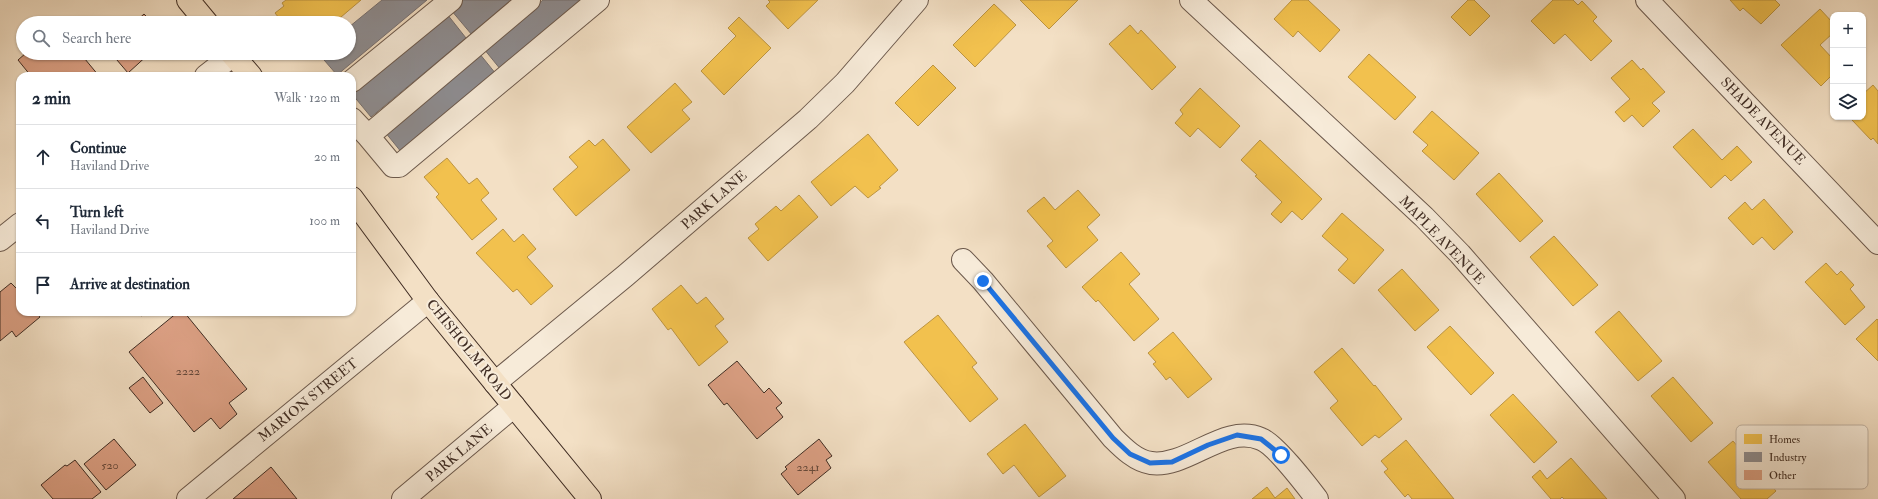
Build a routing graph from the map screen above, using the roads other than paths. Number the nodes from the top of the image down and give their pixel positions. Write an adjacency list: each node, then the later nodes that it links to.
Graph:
1 (188, 0): 8 (main road)
2 (451, 0): 13 (street)
3 (529, 0): 15 (street)
4 (598, 0): 15 (street)
5 (917, 0): 22 (street, PARK LANE)
6 (1191, 0): 28 (street, MAPLE AVENUE)
7 (1647, 0): 19 (street, SHADE AVENUE)
8 (201, 16)
9 (225, 60): 11 (street)
10 (237, 60): 12 (main road)
11 (211, 72)
12 (248, 72)
13 (356, 78)
14 (356, 123): 15 (street)
15 (368, 136)
16 (356, 203): 21 (main road, CHISHOLM ROAD)
17 (16, 227): 18 (street)
18 (0, 240)
19 (1878, 243)
20 (964, 260): 27 (street)
21 (428, 301): 22 (main road, CHISHOLM ROAD); 24 (street, MARION STREET)
22 (495, 383): 23 (main road, CHISHOLM ROAD)
23 (514, 406): 25 (street, PARK LANE); 26 (main road, CHISHOLM ROAD)
24 (188, 499)
25 (403, 499)
26 (590, 499)
27 (1317, 499)
28 (1674, 499)

